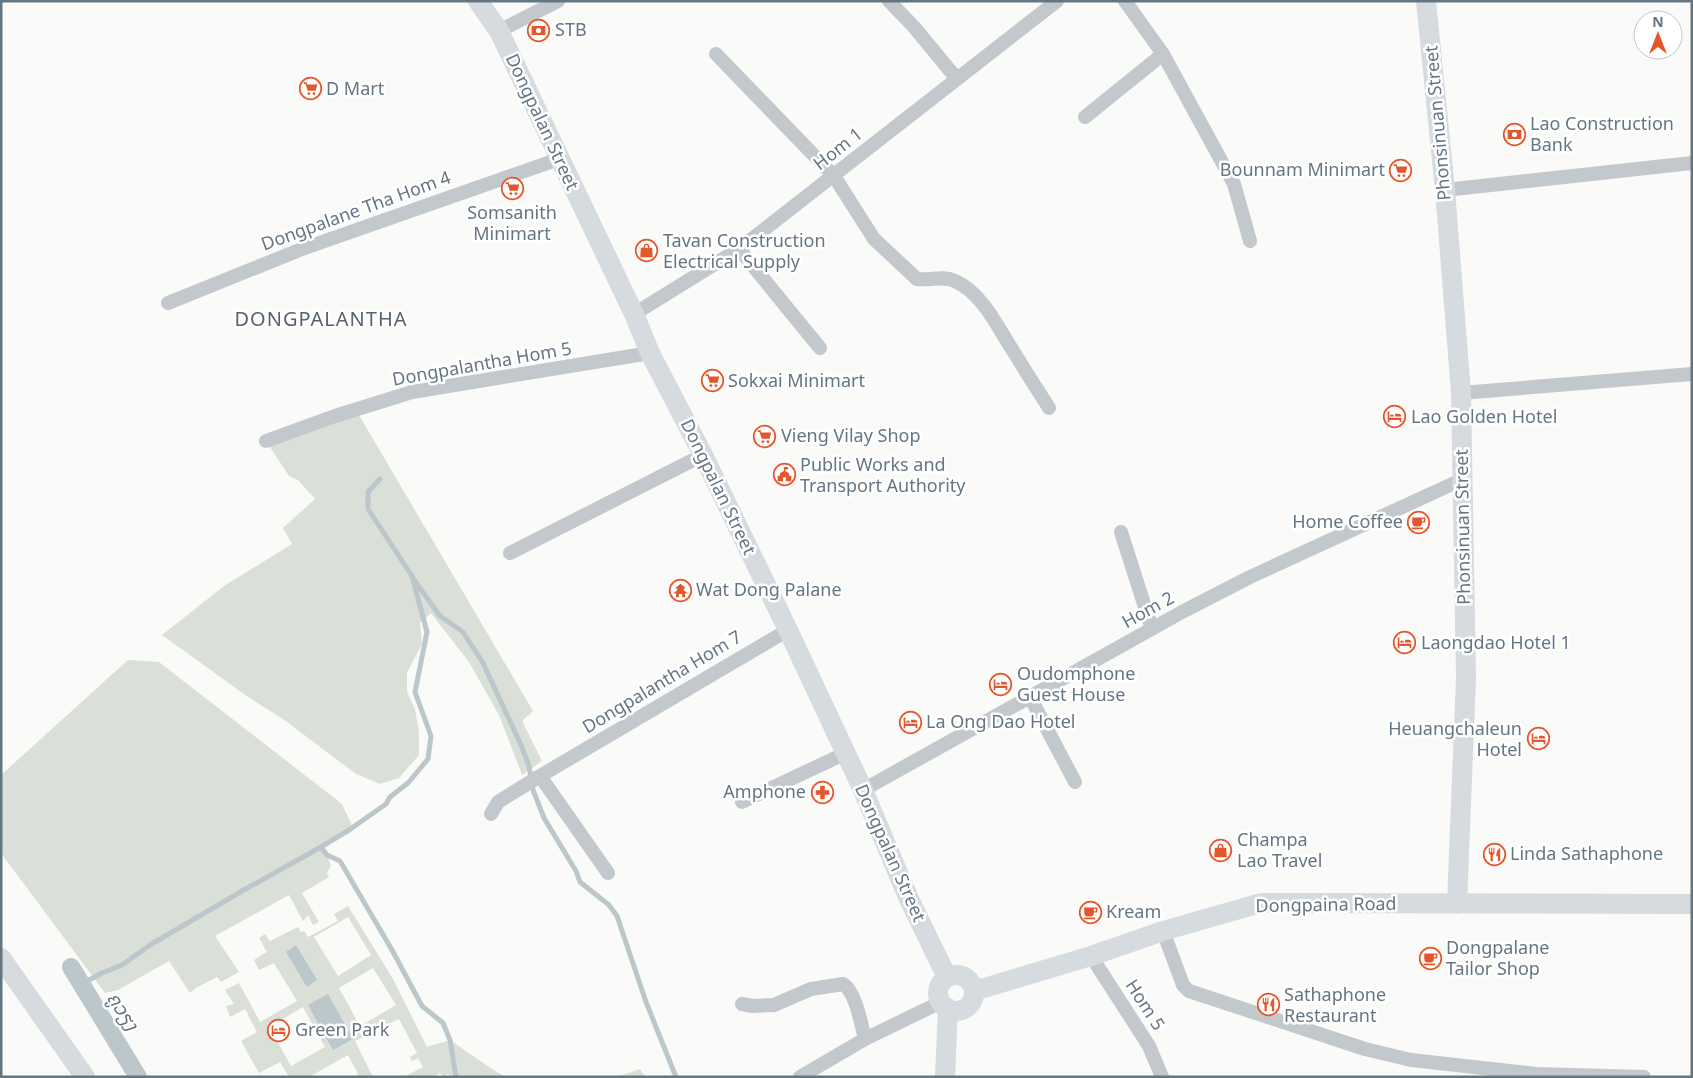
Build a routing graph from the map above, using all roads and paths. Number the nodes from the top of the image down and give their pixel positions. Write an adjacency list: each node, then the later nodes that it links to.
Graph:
1 (478, 1): 7 (street, Dongpalan Street)
2 (558, 1): 7 (street)
3 (889, 1): 10 (street)
4 (1057, 1): 10 (street, Hom 1)
5 (1125, 1): 9 (street)
6 (1426, 1): 15 (street, Phonsinuan Street)
7 (499, 31): 12 (street, Dongpalan Street)
8 (716, 54): 14 (street)
9 (1163, 54): 11 (street); 16 (street)
10 (957, 79): 14 (street, Hom 1)
11 (1086, 117)
12 (559, 159): 18 (street, Dongpalane Tha Hom 4); 19 (street, Dongpalan Street)
13 (1692, 163): 15 (street)
14 (834, 176): 17 (street, Hom 1); 24 (street)
15 (1444, 190): 23 (street, Phonsinuan Street)
16 (1250, 241)
17 (739, 249): 19 (street, Hom 1); 20 (street)
18 (168, 303)
19 (634, 314): 21 (street, Dongpalan Street)
20 (820, 348)
21 (650, 353): 25 (street, Dongpalantha Hom 5); 26 (street, Dongpalan Street)
22 (1692, 374): 23 (street)
23 (1460, 393): 27 (street, Phonsinuan Street)
24 (1049, 408)
25 (266, 441)
26 (703, 455): 29 (street); 31 (street, Dongpalan Street)
27 (1461, 480): 30 (street, Hom 2); 40 (street, Phonsinuan Street)
28 (1121, 532): 30 (street)
29 (510, 553)
30 (1152, 629): 32 (street, Hom 2)
31 (788, 630): 33 (street, Dongpalan Street); 34 (street, Dongpalantha Hom 7)
32 (1030, 697): 35 (street); 36 (street, Hom 2)
33 (846, 754): 36 (street, Dongpalan Street); 37 (street)
34 (540, 776): 38 (street, Dongpalantha Hom 7); 39 (street)
35 (1075, 782)
36 (863, 790): 45 (street, Dongpalan Street)
37 (742, 802)
38 (491, 814)
39 (608, 873)
40 (1457, 904): 41 (street, Dongpaina Road); 42 (street, Dongpaina Road)
41 (1692, 904)
42 (1163, 931): 43 (street, Dongpaina Road); 54 (street)
43 (1091, 956): 46 (street, Dongpaina Road); 53 (street, Hom 5)
44 (1, 958): 50 (street)
45 (947, 977): 46 (street); 48 (street)
46 (974, 991): 48 (street)
47 (742, 1004): 49 (street)
48 (944, 1005): 49 (street); 52 (street)
49 (865, 1038): 51 (street)
50 (85, 1077)
51 (800, 1077)
52 (946, 1077)
53 (1162, 1077)
54 (1644, 1077)

